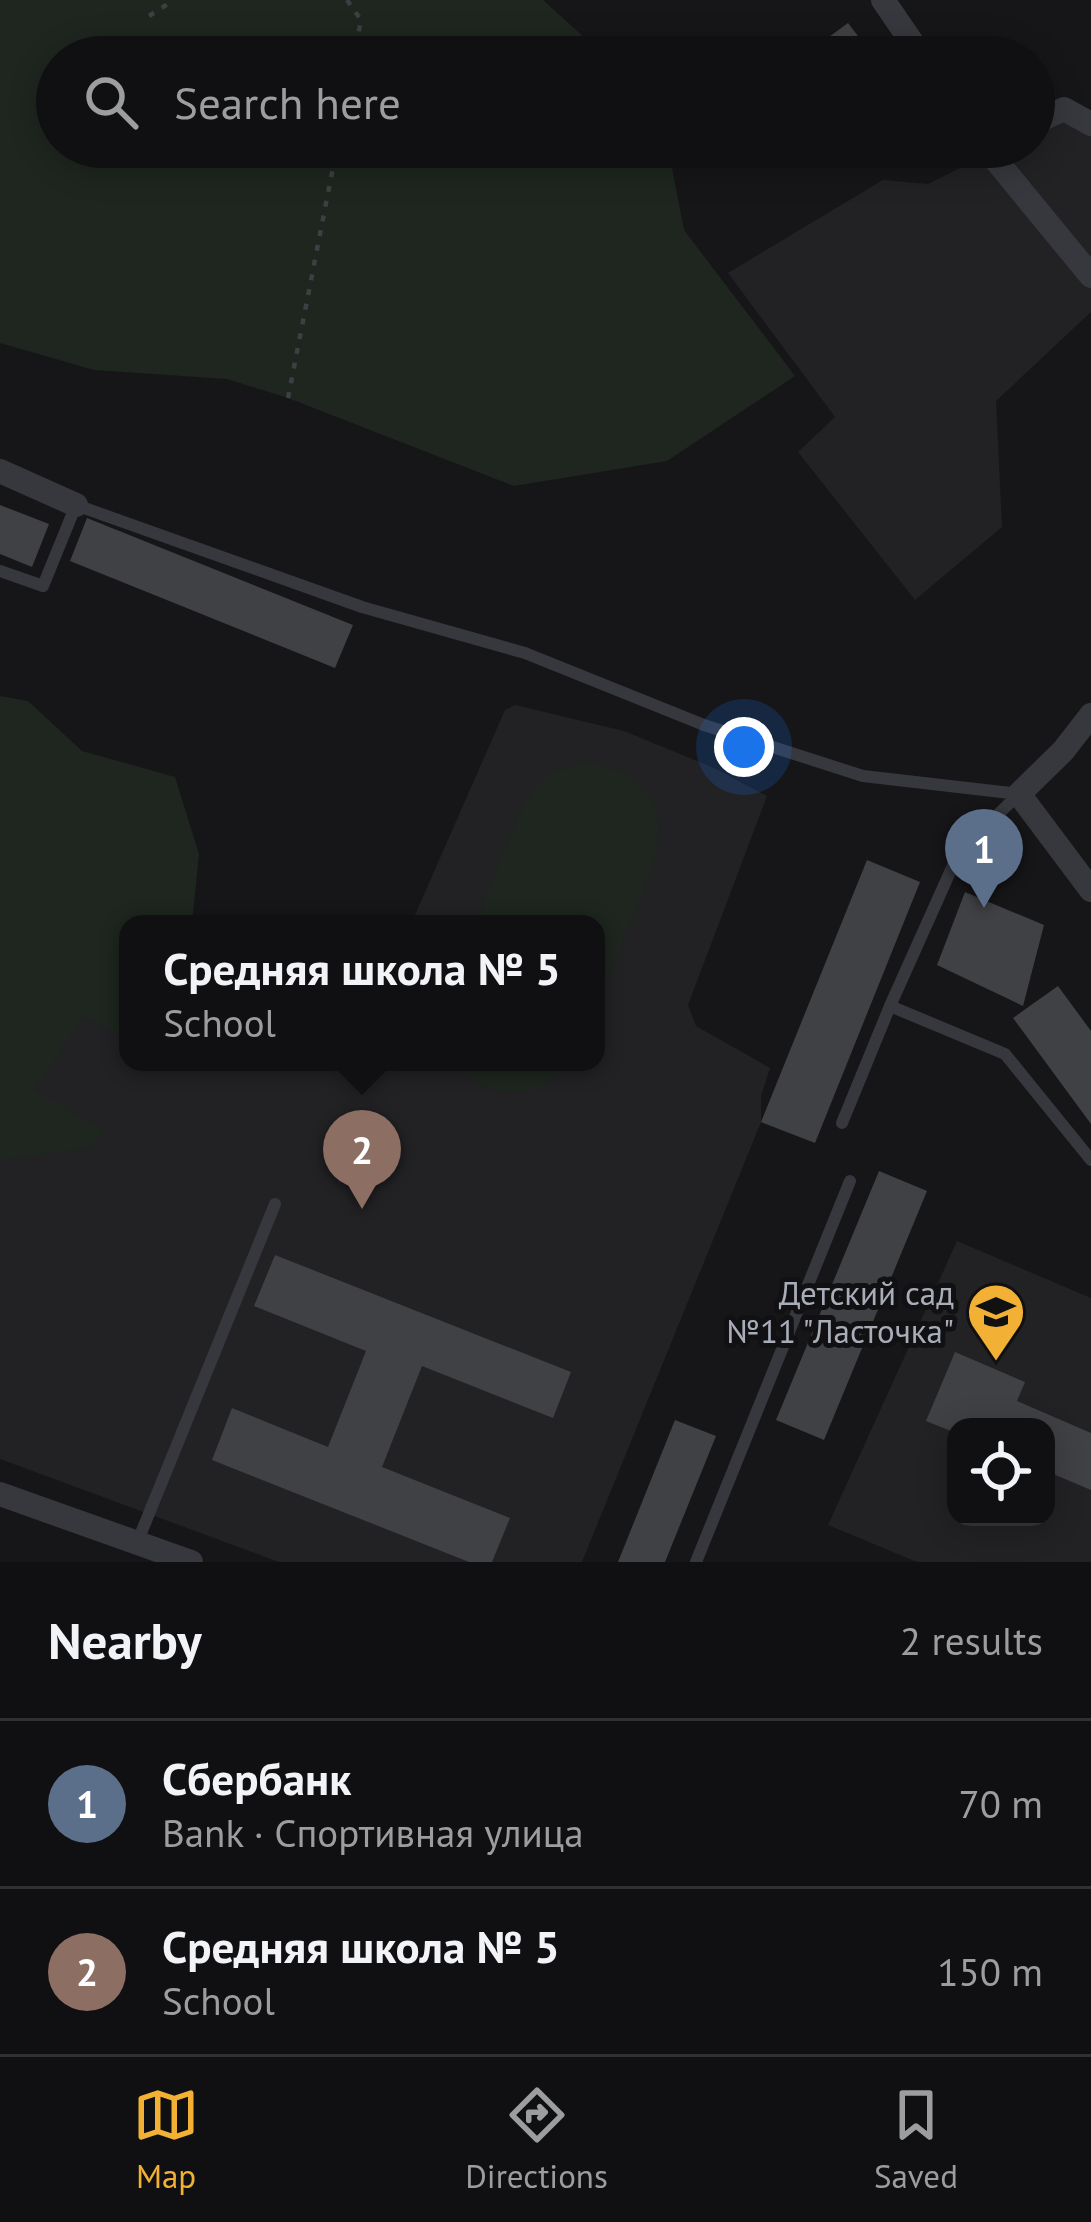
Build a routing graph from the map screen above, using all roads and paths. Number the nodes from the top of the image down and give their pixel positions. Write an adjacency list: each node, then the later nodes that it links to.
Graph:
1 (174, 0): 4 (path)
2 (346, 0): 5 (path)
3 (883, 0): 6 (street)
4 (149, 16)
5 (358, 36)
6 (908, 36)
7 (1055, 113): 8 (street)
8 (1091, 124)
9 (333, 168): 12 (path)
10 (1002, 168): 11 (street)
11 (1091, 276)
12 (288, 398)
13 (0, 471): 14 (street)
14 (76, 505): 15 (lane); 17 (lane)
15 (0, 571)
16 (1091, 715): 17 (street)
17 (1019, 794): 18 (street); 19 (lane)
18 (1091, 890)
19 (890, 1006): 20 (lane); 21 (lane)
20 (842, 1123)
21 (1091, 1160)
22 (850, 1181): 27 (lane)
23 (275, 1204): 25 (lane)
24 (0, 1494): 25 (street)
25 (137, 1543): 26 (street)
26 (191, 1562)
27 (695, 1562)

